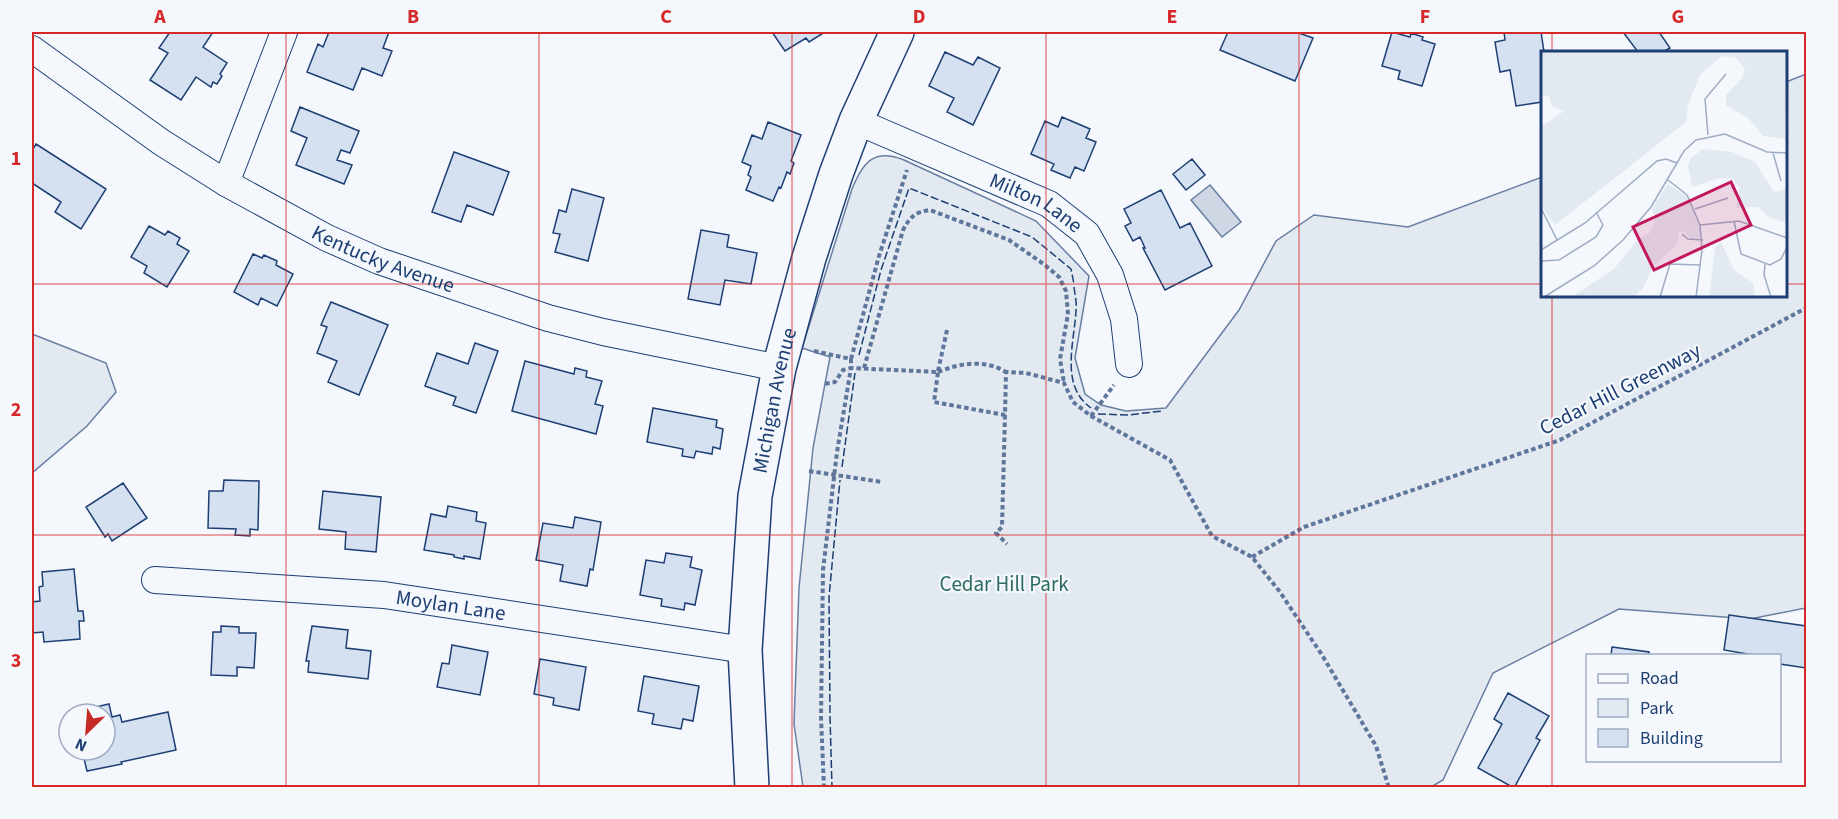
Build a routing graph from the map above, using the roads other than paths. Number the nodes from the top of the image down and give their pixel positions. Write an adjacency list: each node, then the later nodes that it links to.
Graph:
1 (284, 32): 5 (street)
2 (897, 32): 4 (street, Michigan Avenue)
3 (32, 49): 5 (street, Kentucky Avenue)
4 (856, 121): 6 (street, Michigan Avenue); 7 (street, Milton Lane)
5 (226, 183): 6 (street, Kentucky Avenue)
6 (782, 356): 9 (street, Michigan Avenue)
7 (1129, 364)
8 (155, 580): 9 (street, Moylan Lane)
9 (745, 650): 10 (street, Michigan Avenue)
10 (752, 788)

